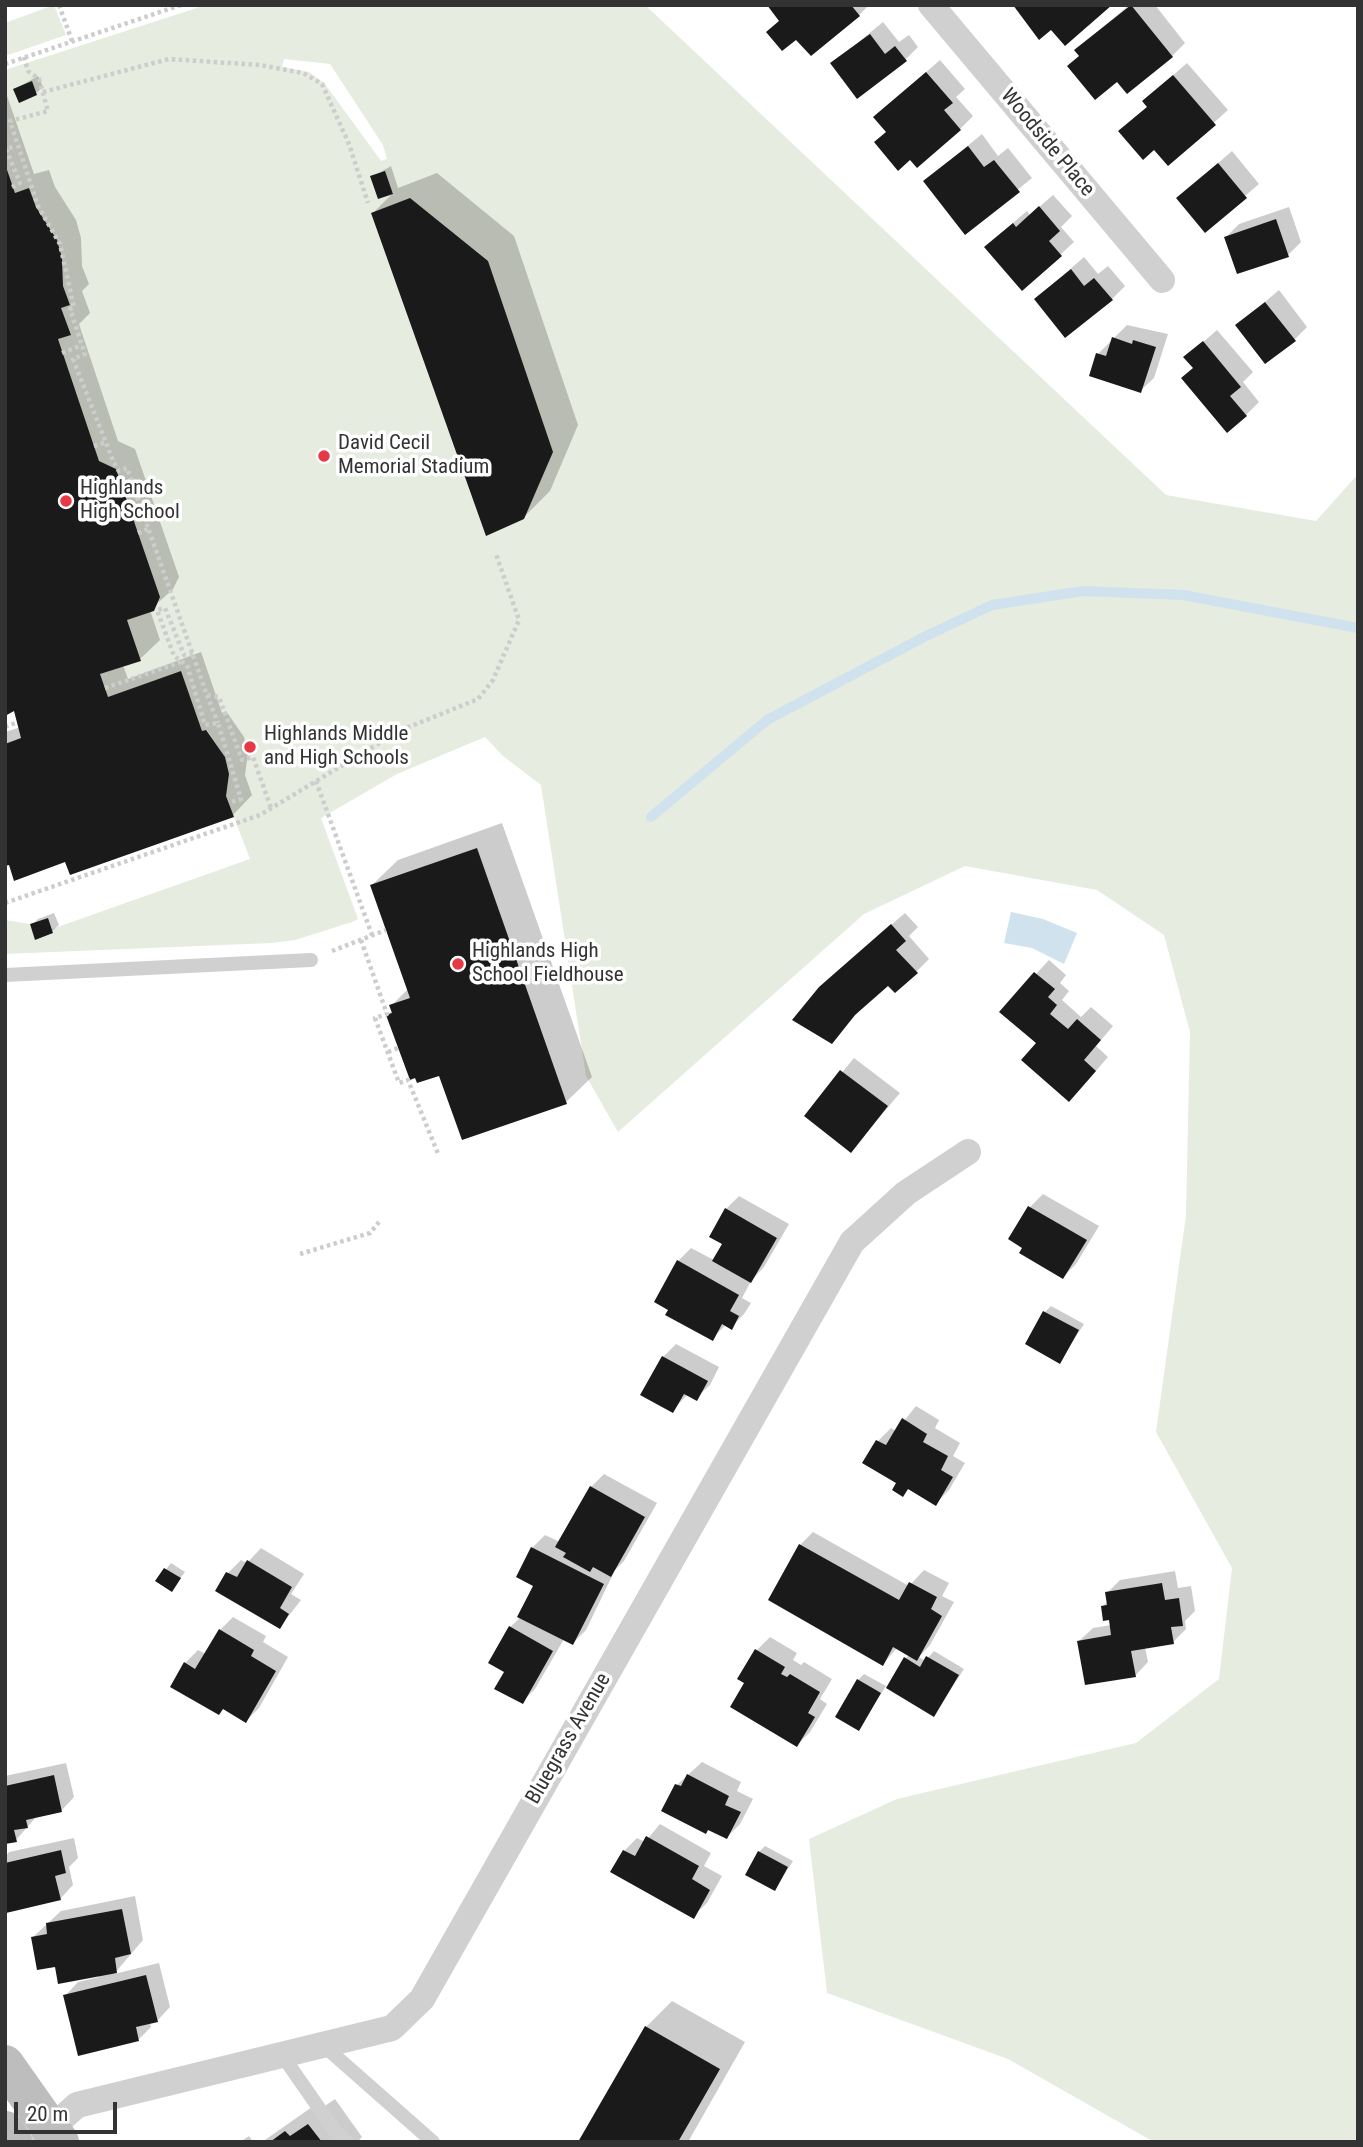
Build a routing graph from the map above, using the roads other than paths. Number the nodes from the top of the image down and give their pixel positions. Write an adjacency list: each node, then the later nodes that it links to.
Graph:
1 (931, 5): 2 (street, Woodside Place)
2 (1162, 280)
3 (311, 960): 4 (lane)
4 (5, 975)
5 (968, 1152): 6 (street, Bluegrass Avenue)
6 (323, 2045): 7 (street, Bluegrass Avenue); 13 (lane)
7 (282, 2055): 10 (street, Bluegrass Avenue); 12 (lane)
8 (5, 2064): 10 (main road)
9 (5, 2130): 11 (main road)
10 (49, 2138)
11 (13, 2142)
12 (347, 2142)
13 (433, 2142)

